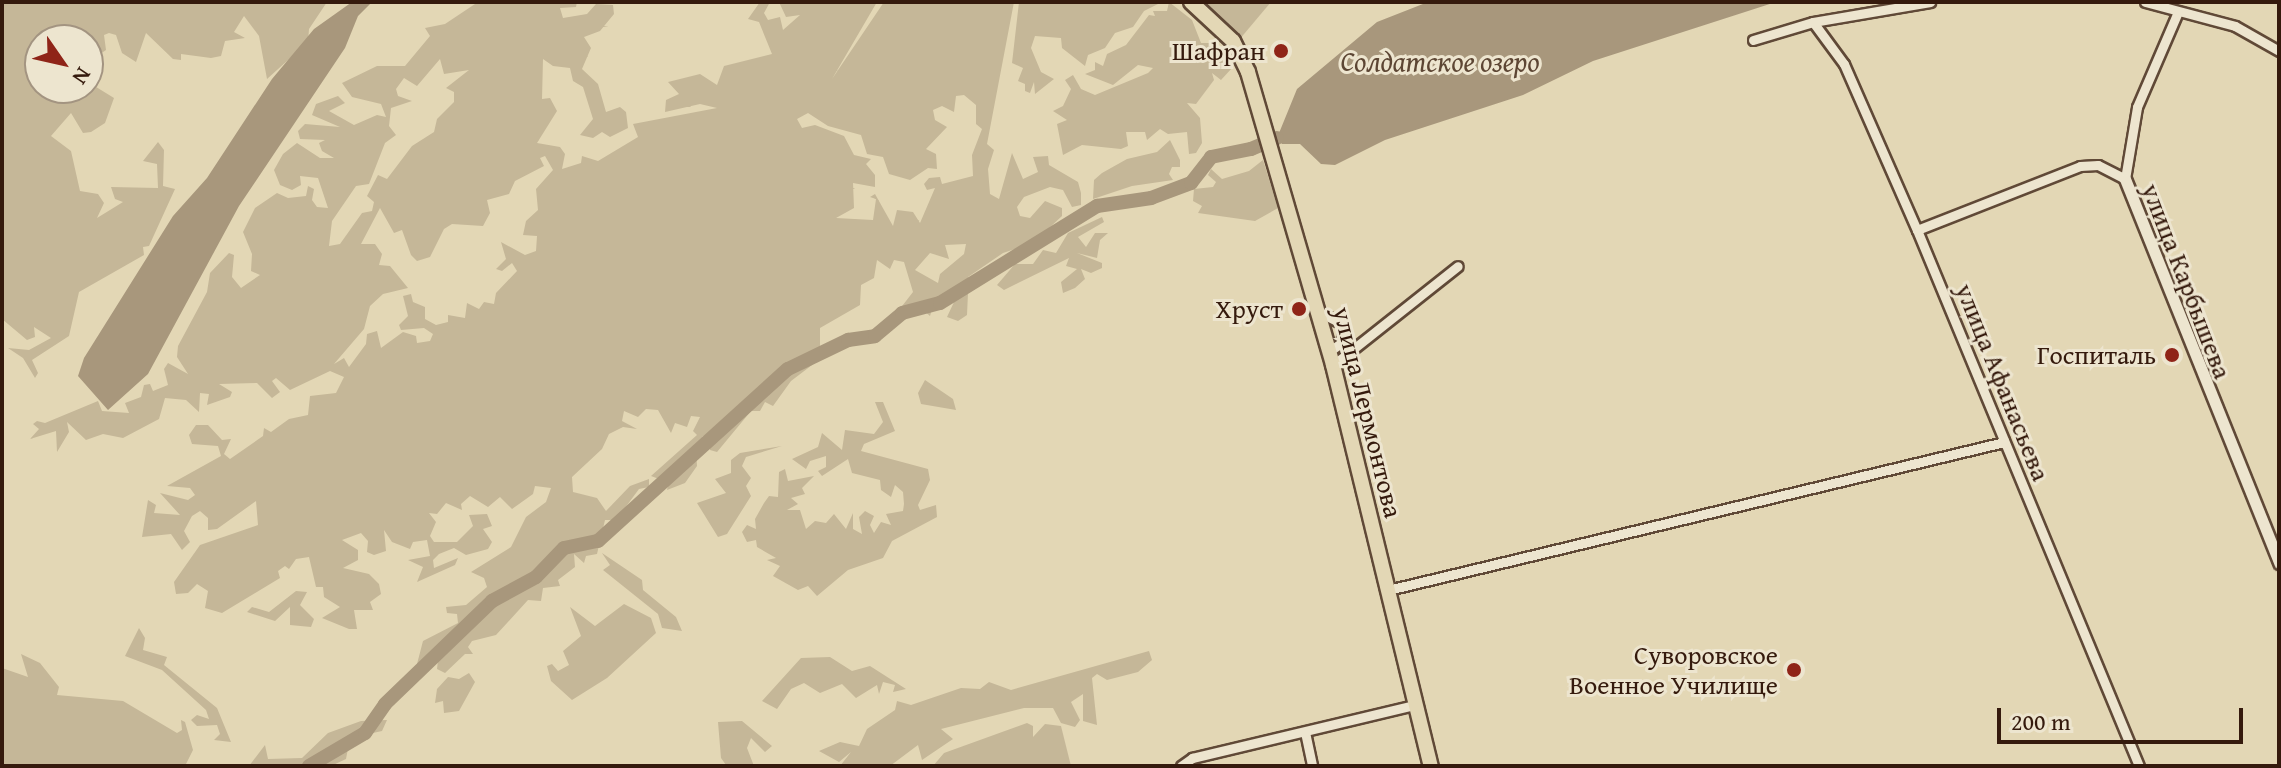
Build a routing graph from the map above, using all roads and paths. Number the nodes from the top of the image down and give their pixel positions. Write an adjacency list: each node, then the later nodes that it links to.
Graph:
1 (1191, 2): 11 (main road, улица Лермонтова)
2 (1930, 2): 5 (street)
3 (2145, 2): 4 (street)
4 (2178, 12): 7 (street); 8 (street, улица Карбышева)
5 (1813, 22): 6 (street); 9 (street, улица Афанасьева)
6 (1753, 40)
7 (2279, 51)
8 (2125, 179): 9 (street); 13 (street, улица Карбышева)
9 (1917, 230): 12 (street, улица Афанасьева)
10 (1458, 266): 11 (street)
11 (1332, 358): 14 (main road, улица Лермонтова)
12 (2004, 442): 14 (street); 20 (street, улица Афанасьева)
13 (2279, 563)
14 (1388, 590): 15 (main road, улица Лермонтова)
15 (1415, 705): 16 (street); 19 (main road, улица Лермонтова)
16 (1305, 732): 17 (street); 18 (street)
17 (1181, 766)
18 (1312, 766)
19 (1431, 766)
20 (2139, 766)

